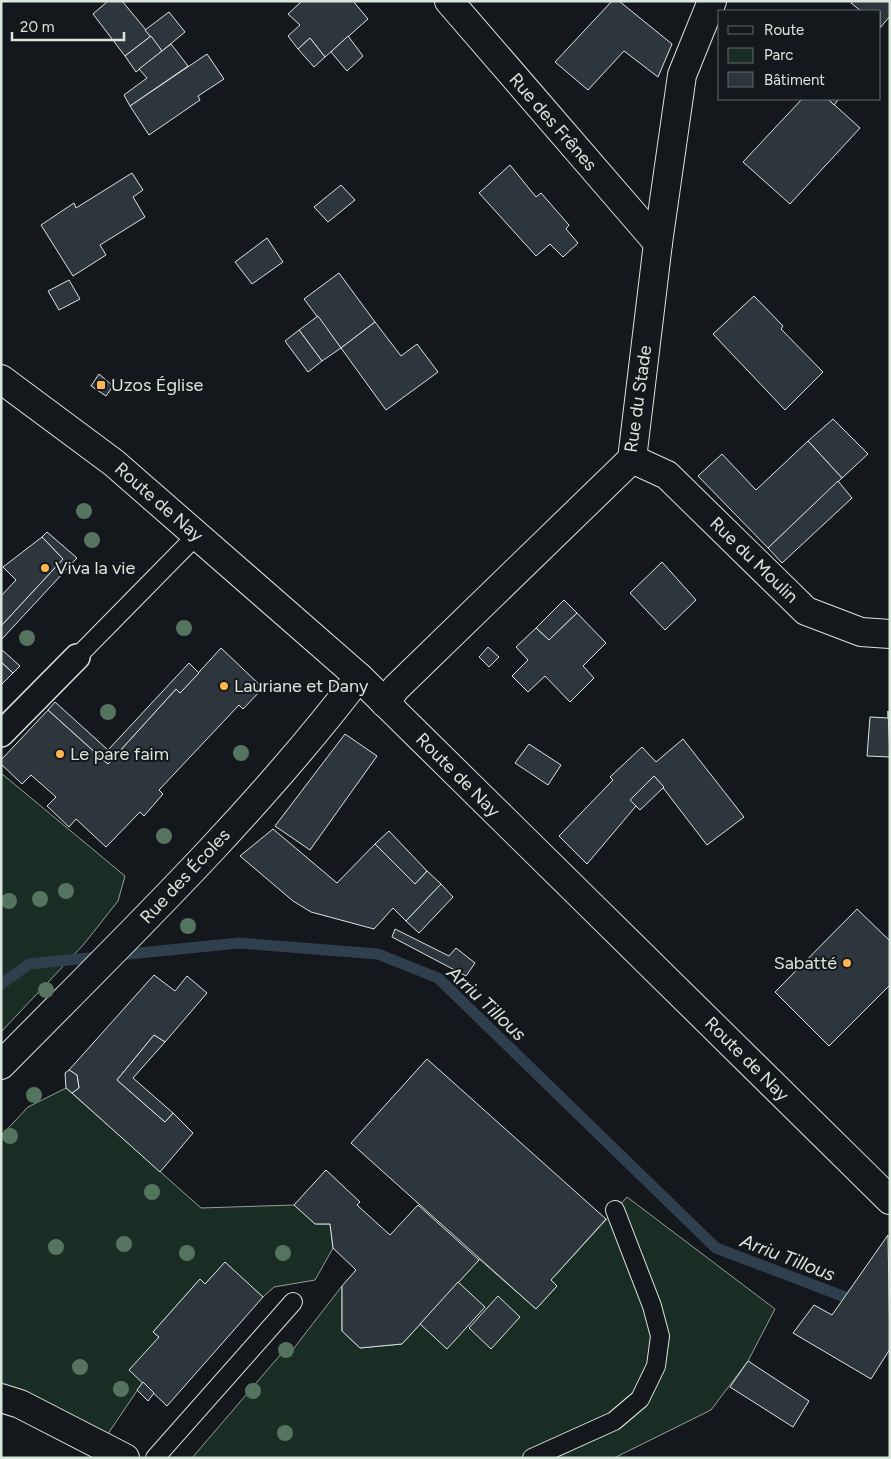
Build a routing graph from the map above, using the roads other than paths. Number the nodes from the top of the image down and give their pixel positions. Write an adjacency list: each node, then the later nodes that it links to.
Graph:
1 (449, 1): 3 (street, Rue des Frênes)
2 (712, 1): 3 (street, Rue du Stade)
3 (658, 243): 5 (street, Rue du Stade)
4 (1, 379): 6 (street, Route de Nay)
5 (632, 459): 7 (street, Rue du Moulin); 10 (street, Rue du Stade)
6 (197, 535): 8 (lane); 9 (street, Route de Nay)
7 (890, 634)
8 (77, 657): 11 (street)
9 (359, 677): 10 (street, Route de Nay); 12 (street, Rue des Écoles)
10 (385, 703): 13 (street, Route de Nay)
11 (1, 734)
12 (1, 1065)
13 (890, 1200)
14 (614, 1210): 19 (lane)
15 (293, 1302): 18 (lane)
16 (1, 1398): 17 (street)
17 (125, 1458)
18 (155, 1458)
19 (532, 1458)

